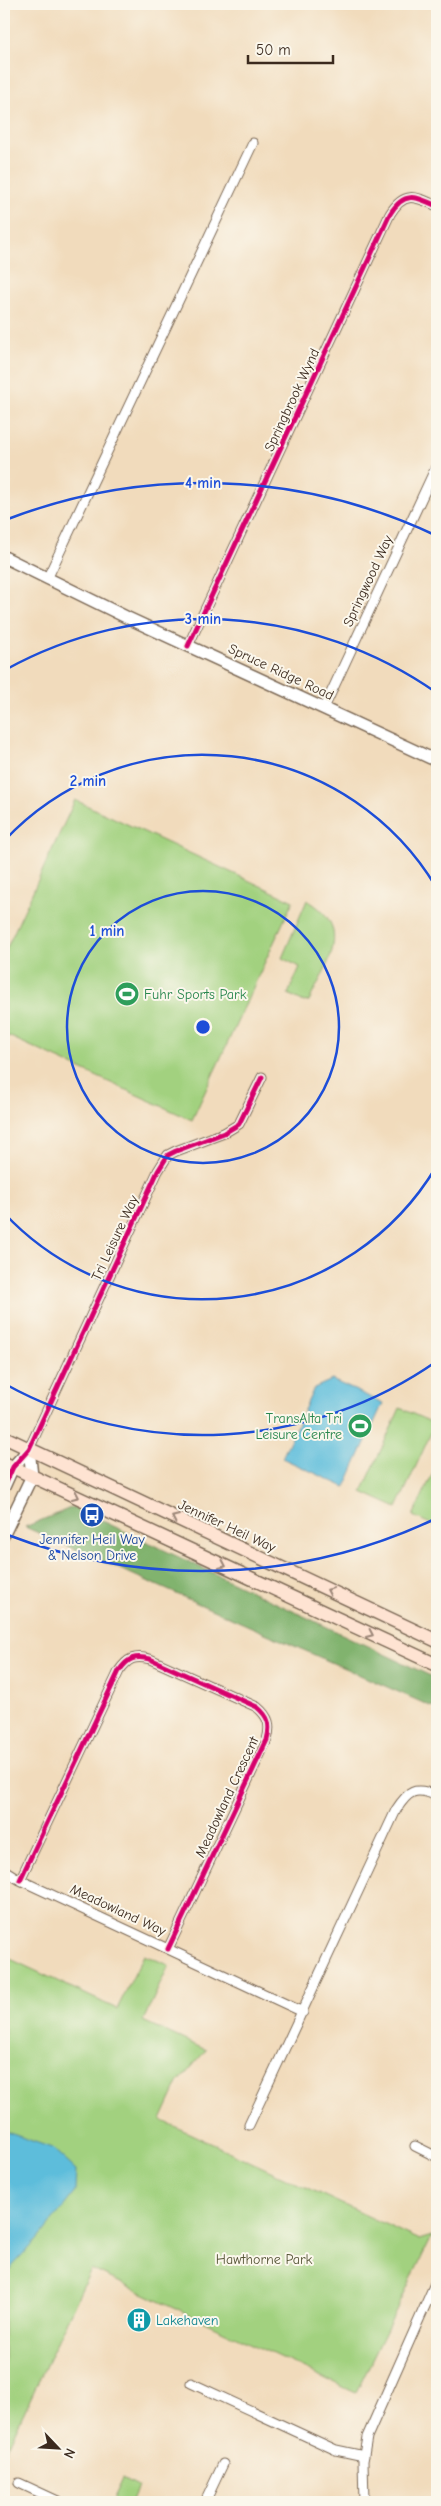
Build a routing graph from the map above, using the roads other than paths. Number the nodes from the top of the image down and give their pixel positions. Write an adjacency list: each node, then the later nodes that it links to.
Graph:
1 (253, 143): 5 (street)
2 (437, 206): 6 (street, Springbrook Wynd)
3 (437, 465): 7 (street, Springwood Way)
4 (4, 558): 5 (street, Spruce Ridge Road)
5 (47, 579): 6 (street, Spruce Ridge Road)
6 (188, 646): 7 (street, Spruce Ridge Road)
7 (324, 708): 8 (street, Spruce Ridge Road)
8 (437, 762)
9 (262, 1077): 11 (street, Tri Leisure Way)
10 (4, 1438): 11 (main road, Jennifer Heil Way)
11 (29, 1449): 12 (street); 13 (street); 16 (main road, Jennifer Heil Way, one-way to 11)
12 (8, 1465): 13 (main road); 14 (street)
13 (32, 1476): 15 (street); 17 (main road, one-way to 17)
14 (4, 1488)
15 (4, 1534)
16 (437, 1641)
17 (437, 1665)
18 (437, 1796): 22 (street)
19 (4, 1870): 20 (street, Meadowland Way)
20 (20, 1880): 21 (street, Meadowland Way); 21 (street, Meadowland Crescent)
21 (168, 1949): 22 (street, Meadowland Way)
22 (303, 2012): 23 (street)
23 (249, 2124)
24 (415, 2146): 25 (street)
25 (437, 2157)
26 (437, 2279): 28 (street)
27 (191, 2382): 28 (street)
28 (364, 2456): 33 (street)
29 (223, 2464): 32 (street)
30 (19, 2483): 31 (street)
31 (60, 2502)
32 (205, 2502)
33 (364, 2502)

